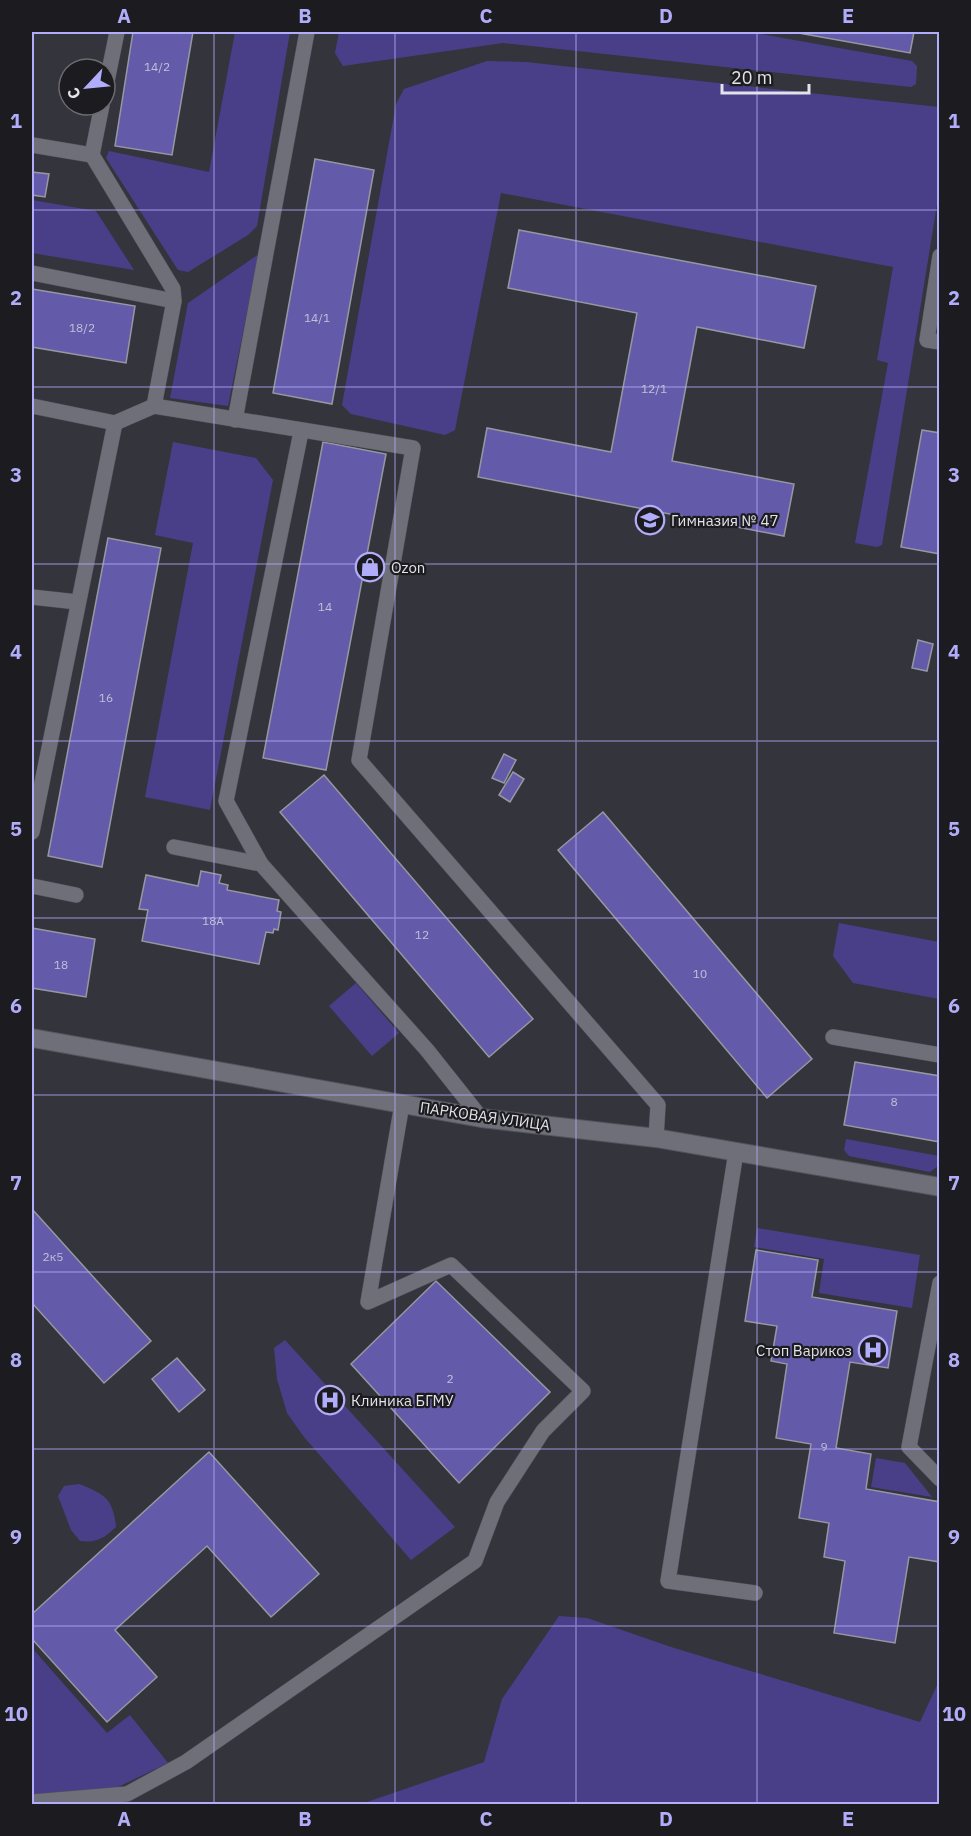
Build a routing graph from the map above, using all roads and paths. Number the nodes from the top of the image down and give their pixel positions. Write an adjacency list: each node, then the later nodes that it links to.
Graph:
1 (117, 32): 3 (lane)
2 (307, 32): 13 (lane)
3 (112, 57)
4 (100, 117): 6 (lane)
5 (32, 145): 6 (lane)
6 (92, 155): 9 (lane)
7 (939, 256): 10 (lane)
8 (32, 273): 9 (lane)
9 (174, 300): 12 (lane)
10 (939, 342)
11 (32, 406): 14 (lane)
12 (154, 406): 13 (lane); 14 (lane)
13 (235, 420): 15 (lane)
14 (115, 423): 17 (lane)
15 (301, 432): 20 (lane); 28 (lane)
16 (32, 597): 17 (lane)
17 (77, 602): 18 (lane)
18 (32, 832)
19 (174, 847): 20 (lane)
20 (261, 864): 27 (lane)
21 (32, 886): 22 (lane)
22 (76, 895)
23 (833, 1037): 25 (lane)
24 (32, 1038): 26 (street, ПАРКОВАЯ УЛИЦА)
25 (939, 1055)
26 (402, 1104): 27 (street, ПАРКОВАЯ УЛИЦА); 34 (lane)
27 (480, 1118): 28 (street, ПАРКОВАЯ УЛИЦА)
28 (656, 1138): 29 (street, ПАРКОВАЯ УЛИЦА)
29 (736, 1152): 30 (street, ПАРКОВАЯ УЛИЦА); 33 (lane)
30 (939, 1187)
31 (939, 1283): 32 (lane)
32 (939, 1479)
33 (755, 1593)
34 (32, 1802)

